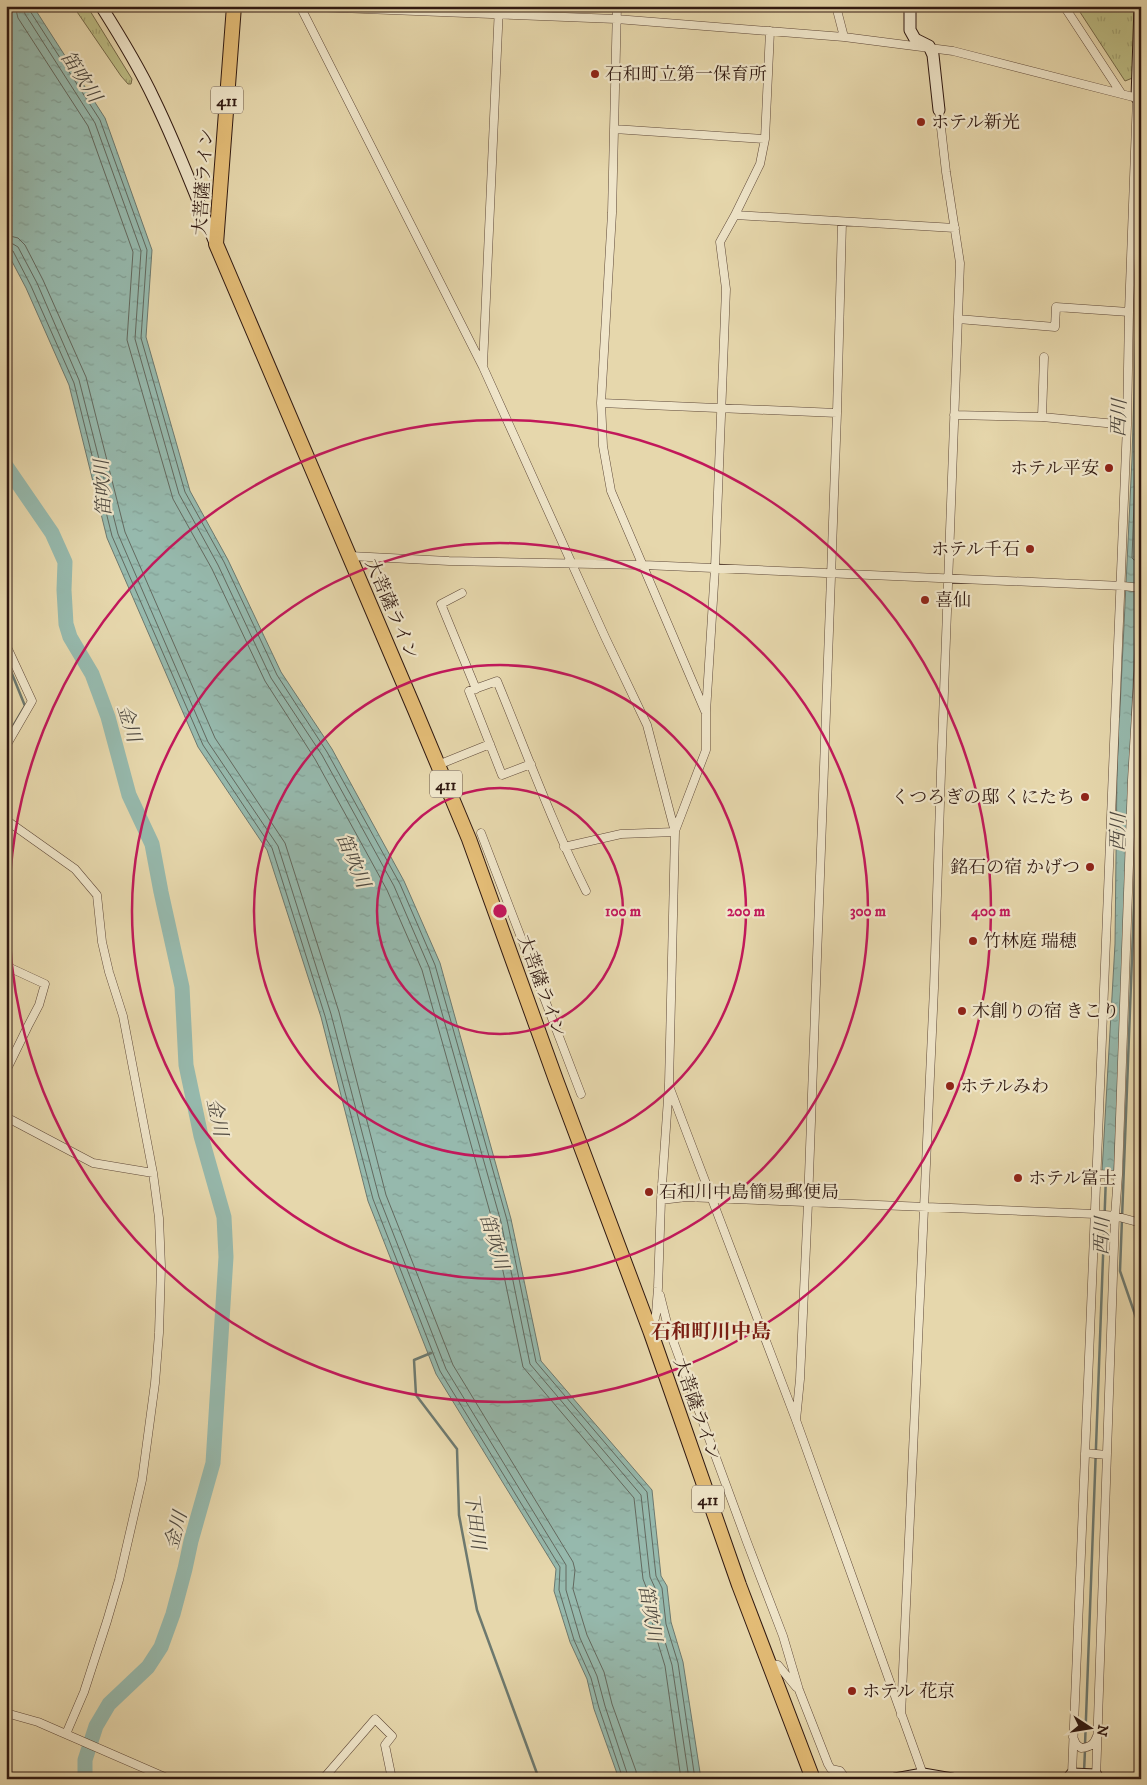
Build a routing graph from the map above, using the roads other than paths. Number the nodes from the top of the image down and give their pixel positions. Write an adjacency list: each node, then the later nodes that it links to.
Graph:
1 (101, 6): 22 (main road)
2 (234, 6): 21 (highway, 大菩薩ライン / 411)
3 (289, 6): 9 (street)
4 (617, 6): 12 (street)
5 (836, 6): 14 (street)
6 (910, 6): 15 (main road)
7 (1064, 6): 16 (street)
8 (1140, 6): 17 (main road)
9 (300, 7): 10 (street); 30 (street)
10 (383, 8): 11 (street)
11 (499, 10): 12 (street); 30 (street)
12 (616, 20): 13 (street); 19 (street)
13 (770, 31): 14 (street); 20 (street)
14 (844, 37): 15 (street)
15 (929, 46): 16 (street); 18 (main road)
16 (1121, 93): 17 (street)
17 (1139, 99): 27 (street)
18 (939, 110): 25 (street)
19 (614, 129): 20 (street); 31 (street)
20 (765, 138): 23 (street)
21 (220, 194): 22 (main road); 26 (highway, 大菩薩ライン / 411)
22 (196, 196): 26 (main road)
23 (735, 215): 24 (street); 32 (street)
24 (842, 222): 25 (street); 33 (street)
25 (955, 228): 28 (street)
26 (216, 244): 37 (highway, 大菩薩ライン / 411)
27 (1129, 312): 28 (street); 36 (street)
28 (958, 319): 34 (street)
29 (1044, 357): 35 (street)
30 (483, 367): 38 (street)
31 (601, 403): 32 (street); 39 (street)
32 (720, 407): 33 (street); 40 (street)
33 (837, 413): 41 (street)
34 (954, 415): 35 (street); 42 (street)
35 (1042, 417): 36 (street)
36 (1127, 425): 43 (street)
37 (350, 556): 38 (street); 53 (highway, 大菩薩ライン / 411)
38 (572, 562): 39 (street); 55 (street)
39 (644, 565): 40 (street); 49 (street)
40 (715, 568): 41 (street); 49 (street)
41 (830, 574): 42 (street); 71 (street)
42 (949, 578): 43 (street); 72 (street)
43 (1121, 586): 44 (street); 67 (street)
44 (1140, 588)
45 (462, 593): 48 (street)
46 (1141, 629): 68 (street)
47 (6, 645): 51 (street)
48 (476, 689): 50 (street); 52 (street)
49 (706, 712): 55 (street)
50 (490, 744): 52 (street); 53 (street)
51 (6, 746)
52 (531, 764): 57 (street)
53 (438, 765): 60 (highway, 大菩薩ライン / 411)
54 (6, 820): 66 (street)
55 (675, 832): 57 (street); 63 (street)
56 (481, 833): 59 (street)
57 (564, 847): 58 (street)
58 (586, 890)
59 (510, 909): 60 (street); 64 (street)
60 (495, 912): 77 (highway, 大菩薩ライン / 411)
61 (6, 966): 62 (street)
62 (6, 1072)
63 (669, 1084): 69 (street); 70 (street)
64 (581, 1094)
65 (6, 1117): 66 (street)
66 (153, 1173): 85 (street)
67 (1099, 1174): 68 (street); 73 (street)
68 (1116, 1175): 74 (street)
69 (713, 1199): 70 (street); 71 (street); 78 (street)
70 (661, 1200): 76 (street)
71 (808, 1203): 72 (street); 78 (street)
72 (923, 1208): 73 (street); 84 (street)
73 (1098, 1215): 74 (street); 79 (street)
74 (1115, 1216): 75 (street); 80 (street)
75 (1141, 1223)
76 (658, 1288): 77 (street); 82 (street)
77 (651, 1333): 81 (highway, 大菩薩ライン / 411)
78 (796, 1420): 84 (street)
79 (1085, 1453): 80 (street); 87 (street)
80 (1107, 1455): 86 (street)
81 (769, 1664): 82 (street); 93 (highway, 大菩薩ライン / 411)
82 (799, 1690): 94 (street)
83 (6, 1713): 85 (street)
84 (901, 1715): 89 (street)
85 (66, 1734): 90 (street)
86 (1097, 1734): 87 (street); 88 (street)
87 (1073, 1737): 88 (street)
88 (1084, 1776)
89 (924, 1777): 95 (main road); 96 (main road)
90 (169, 1779)
91 (323, 1779): 92 (street)
92 (392, 1779)
93 (813, 1779)
94 (846, 1779)
95 (895, 1779)
96 (952, 1779)

